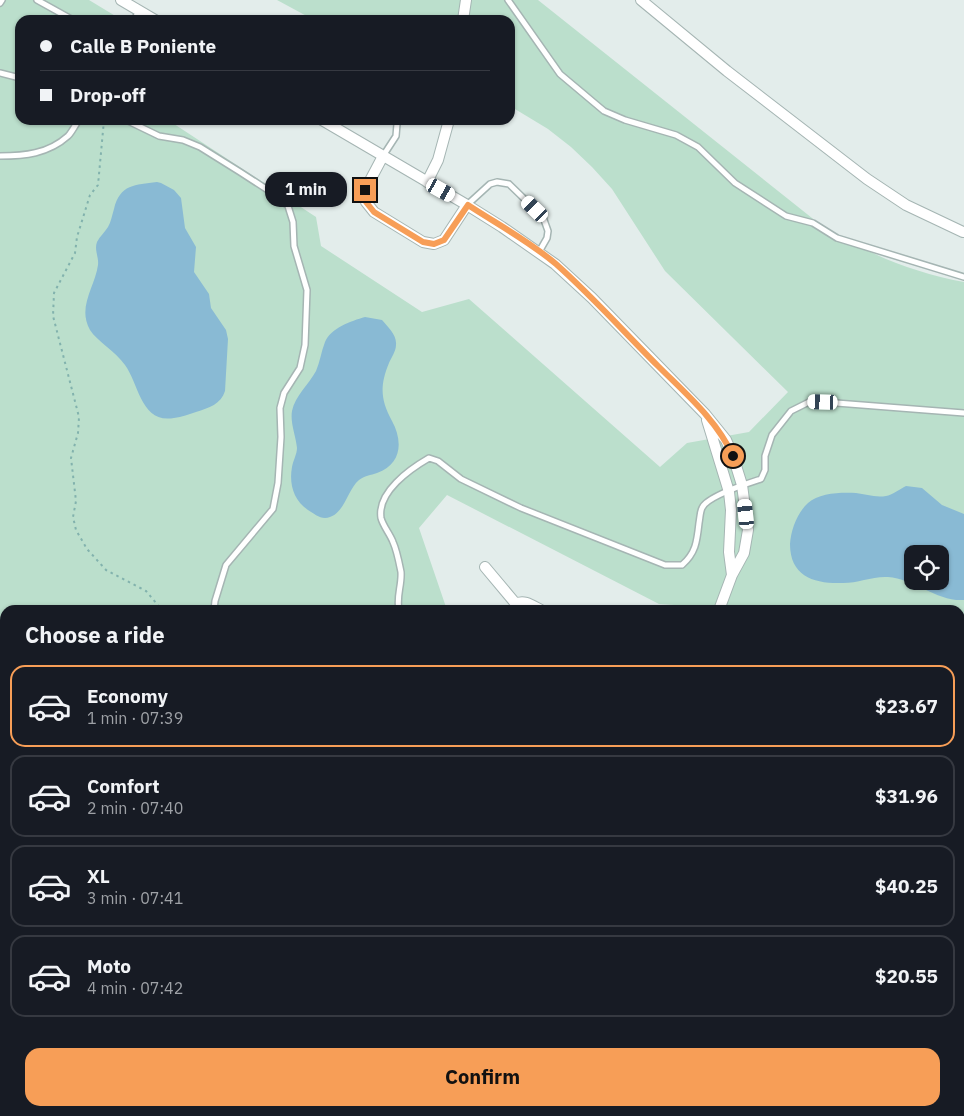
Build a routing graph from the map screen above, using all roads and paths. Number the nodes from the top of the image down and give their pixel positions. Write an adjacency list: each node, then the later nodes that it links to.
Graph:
1 (2, 0): 7 (lane)
2 (37, 0): 8 (lane)
3 (121, 0): 9 (street)
4 (466, 0): 10 (street)
5 (508, 0): 25 (lane)
6 (641, 0): 23 (street)
7 (0, 3)
8 (64, 15)
9 (136, 15)
10 (463, 15)
11 (0, 73): 12 (lane)
12 (15, 77)
13 (76, 125): 19 (lane)
14 (104, 125): 32 (path)
15 (136, 125): 33 (lane)
16 (330, 125): 20 (street)
17 (396, 125): 20 (lane)
18 (448, 125): 21 (street)
19 (0, 156)
20 (383, 156): 21 (street); 22 (street)
21 (427, 182): 22 (street)
22 (468, 205): 24 (street); 24 (lane)
23 (963, 232)
24 (539, 252): 26 (street)
25 (964, 277)
26 (705, 414): 28 (street); 29 (street)
27 (964, 414): 28 (lane)
28 (742, 485): 29 (lane); 31 (street)
29 (729, 492): 31 (street); 34 (lane)
30 (485, 567): 35 (street)
31 (732, 575): 38 (street)
32 (158, 605)
33 (215, 605)
34 (398, 605)
35 (513, 605)
36 (516, 605): 37 (street)
37 (530, 605)
38 (721, 605)

